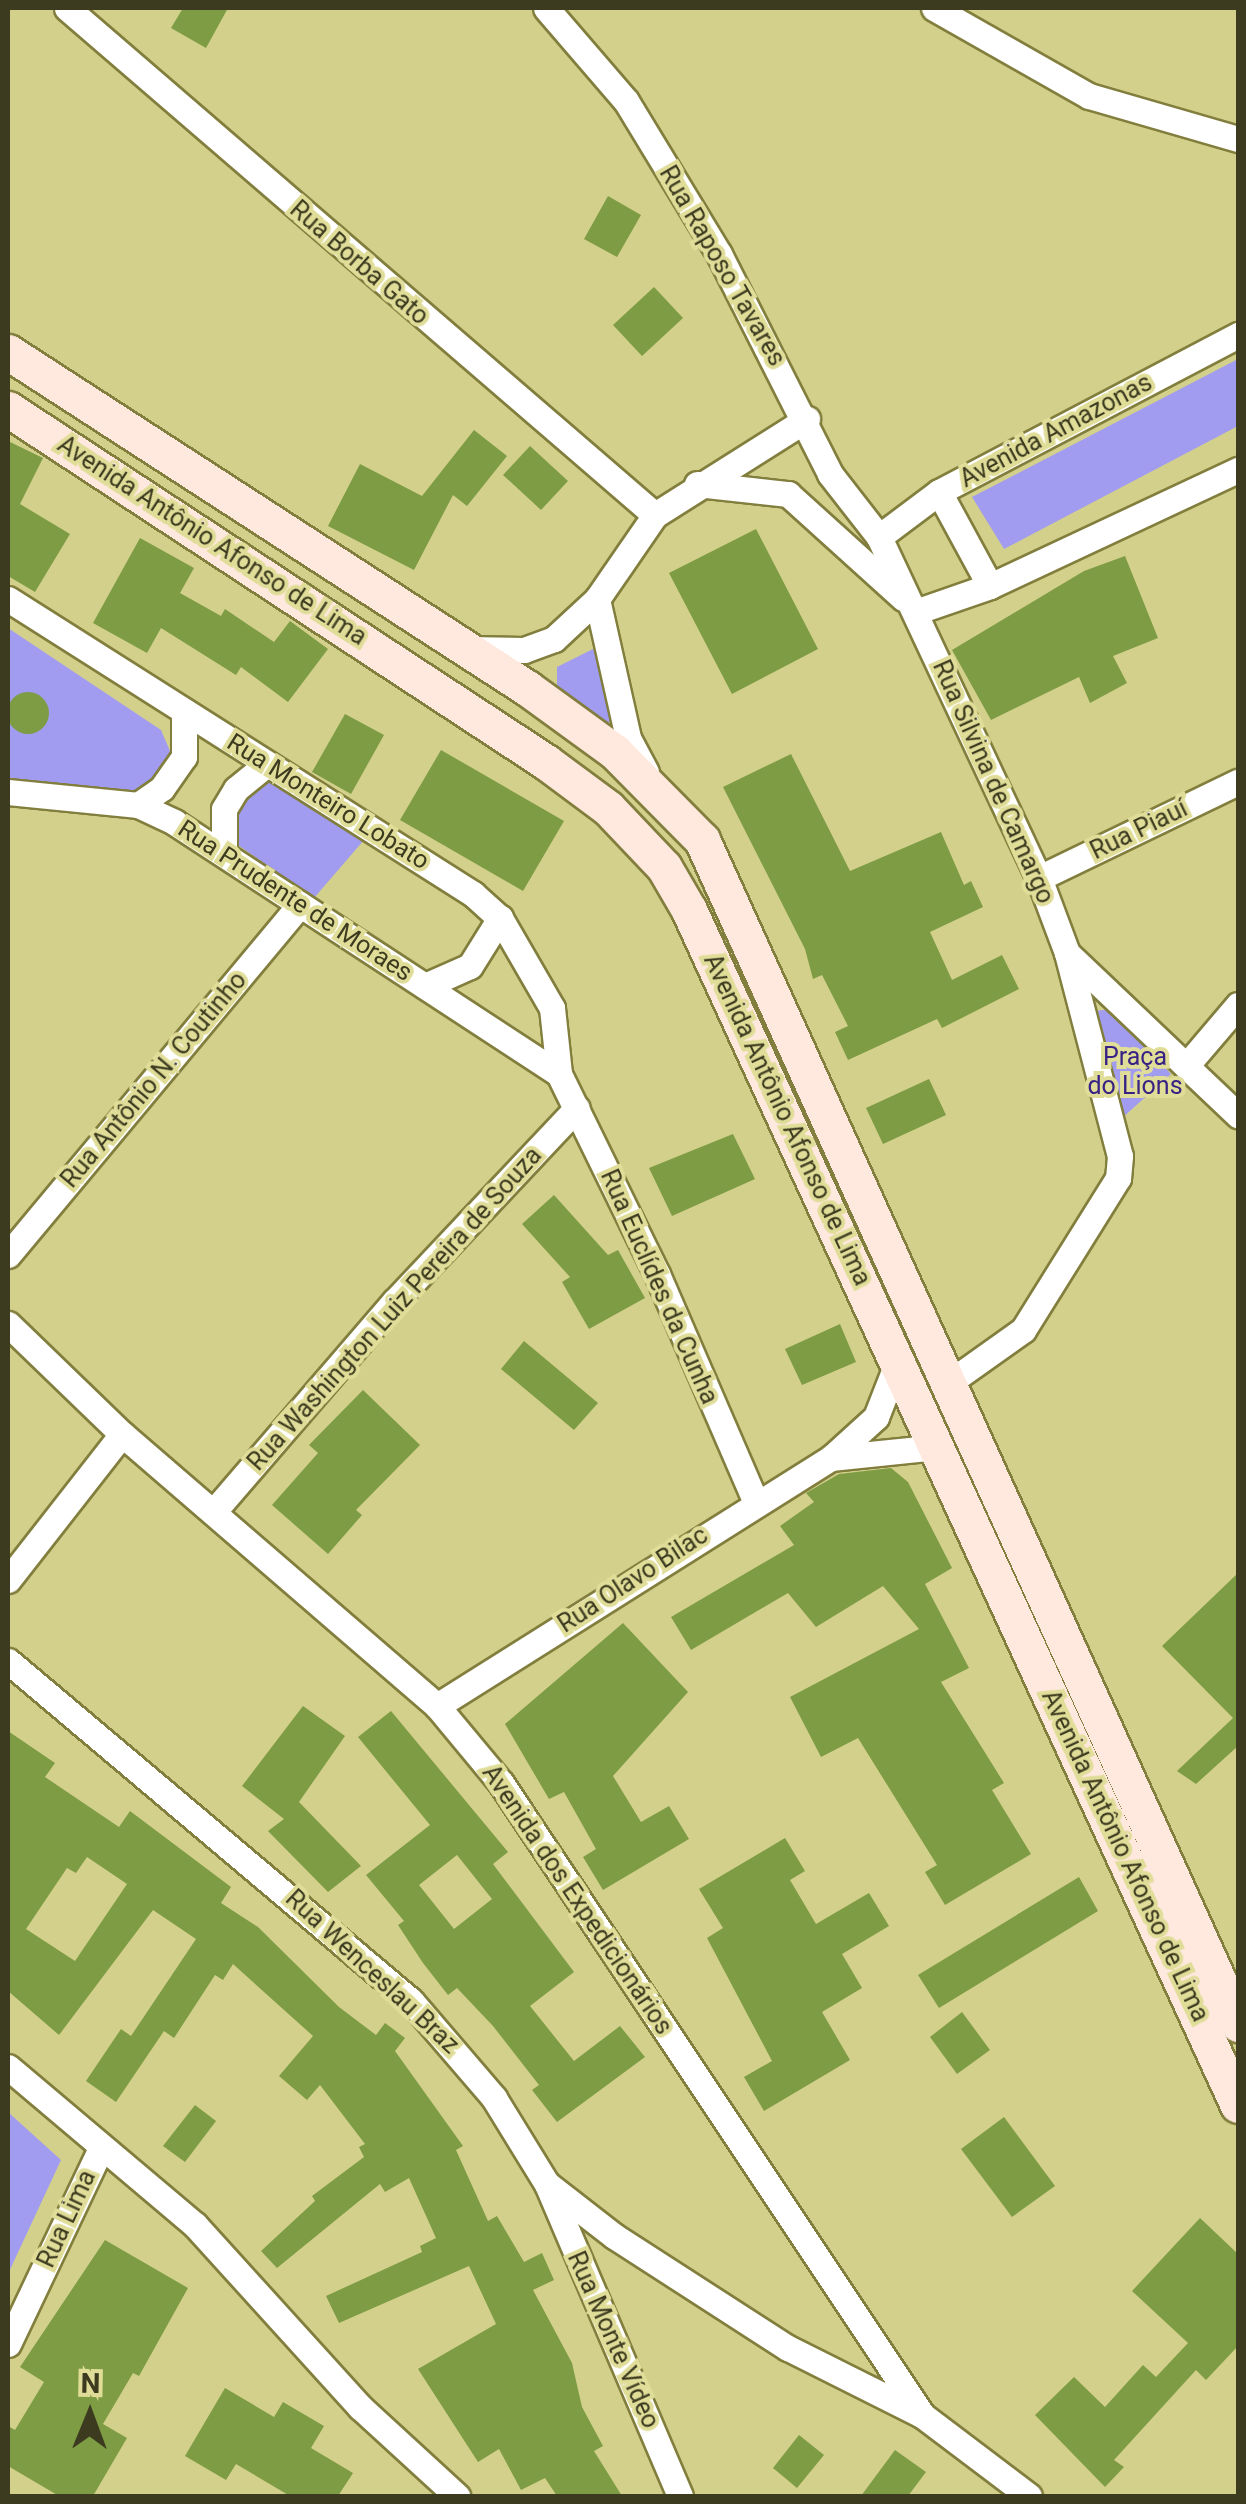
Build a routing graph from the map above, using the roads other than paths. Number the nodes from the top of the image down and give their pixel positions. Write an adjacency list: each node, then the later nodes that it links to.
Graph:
1 (67, 8): 14 (street, Rua Borba Gato)
2 (546, 8): 8 (street, Rua Raposo Tavares)
3 (934, 8): 4 (street)
4 (1238, 139)
5 (1238, 335): 12 (street, Avenida Amazonas)
6 (8, 352): 20 (main road, Avenida Antônio Afonso de Lima)
7 (8, 409): 21 (main road, Avenida Antônio Afonso de Lima)
8 (808, 419): 10 (street, Rua Raposo Tavares); 11 (street)
9 (1238, 470): 16 (street)
10 (830, 474): 13 (street); 15 (street, Rua Raposo Tavares)
11 (697, 484): 13 (street); 14 (street)
12 (938, 492): 15 (street, Avenida Amazonas); 16 (street)
13 (788, 494): 19 (street)
14 (654, 515): 17 (street)
15 (879, 536): 19 (street, Rua Silvina de Camargo)
16 (990, 586): 19 (street)
17 (596, 599): 20 (street); 25 (street)
18 (8, 600): 22 (street, Rua Monteiro Lobato)
19 (918, 611): 29 (street, Rua Silvina de Camargo)
20 (463, 648): 21 (main road); 25 (main road, Avenida Antônio Afonso de Lima)
21 (436, 687): 32 (main road, Avenida Antônio Afonso de Lima)
22 (184, 711): 23 (street, Rua Monteiro Lobato); 27 (street)
23 (267, 764): 28 (street); 33 (street, Rua Monteiro Lobato)
24 (1238, 782): 29 (street, Rua Piauí)
25 (654, 786): 30 (main road, Avenida Antônio Afonso de Lima)
26 (8, 792): 27 (street, Rua Prudente de Moraes)
27 (138, 805): 28 (street, Rua Prudente de Moraes)
28 (224, 851): 31 (street, Rua Prudente de Moraes)
29 (1040, 878): 34 (street, Rua Silvina de Camargo)
30 (730, 890): 32 (main road); 42 (main road, Avenida Antônio Afonso de Lima)
31 (300, 905): 35 (street, Rua Prudente de Moraes); 41 (street, Rua Antônio N. Coutinho)
32 (690, 910): 43 (main road, Avenida Antônio Afonso de Lima)
33 (500, 918): 35 (street); 38 (street, Rua Monteiro Lobato)
34 (1067, 952): 37 (street); 46 (street)
35 (425, 986): 38 (street, Rua Prudente de Moraes)
36 (1238, 1005): 37 (street)
37 (1186, 1066): 40 (street)
38 (559, 1074): 39 (street, Rua Euclídes da Cunha)
39 (577, 1108): 50 (street, Rua Euclídes da Cunha); 51 (street, Rua Washington Luiz Pereira de Souza)
40 (1238, 1116)
41 (8, 1255)
42 (905, 1290): 43 (main road); 46 (main road, Avenida Antônio Afonso de Lima)
43 (872, 1304): 45 (main road, Avenida Antônio Afonso de Lima)
44 (8, 1324): 47 (street, Avenida dos Expedicionários)
45 (898, 1362): 48 (main road, Avenida Antônio Afonso de Lima); 49 (street, Rua Olavo Bilac)
46 (947, 1384): 52 (main road, Avenida Antônio Afonso de Lima)
47 (122, 1434): 51 (street, Avenida dos Expedicionários); 53 (street)
48 (938, 1447): 49 (street, Rua Olavo Bilac); 52 (main road, Avenida Antônio Afonso de Lima)
49 (831, 1458): 50 (street, Rua Olavo Bilac)
50 (755, 1501): 55 (street, Rua Olavo Bilac)
51 (214, 1510): 55 (street, Avenida dos Expedicionários)
52 (995, 1531): 56 (main road, Avenida Antônio Afonso de Lima); 58 (main road, Avenida Antônio Afonso de Lima)
53 (8, 1580)
54 (8, 1661): 60 (street, Rua Wenceslau Braz)
55 (437, 1706): 62 (street, Avenida dos Expedicionários)
56 (1238, 2024)
57 (8, 2066): 59 (street)
58 (1238, 2105)
59 (101, 2148): 61 (street, Rua Lima); 63 (street)
60 (547, 2184): 62 (street, Rua Wenceslau Braz); 64 (street, Rua Monte Vídeo)
61 (8, 2344)
62 (922, 2415): 65 (street, Avenida dos Expedicionários)
63 (457, 2496)
64 (680, 2496)
65 (1029, 2496)

